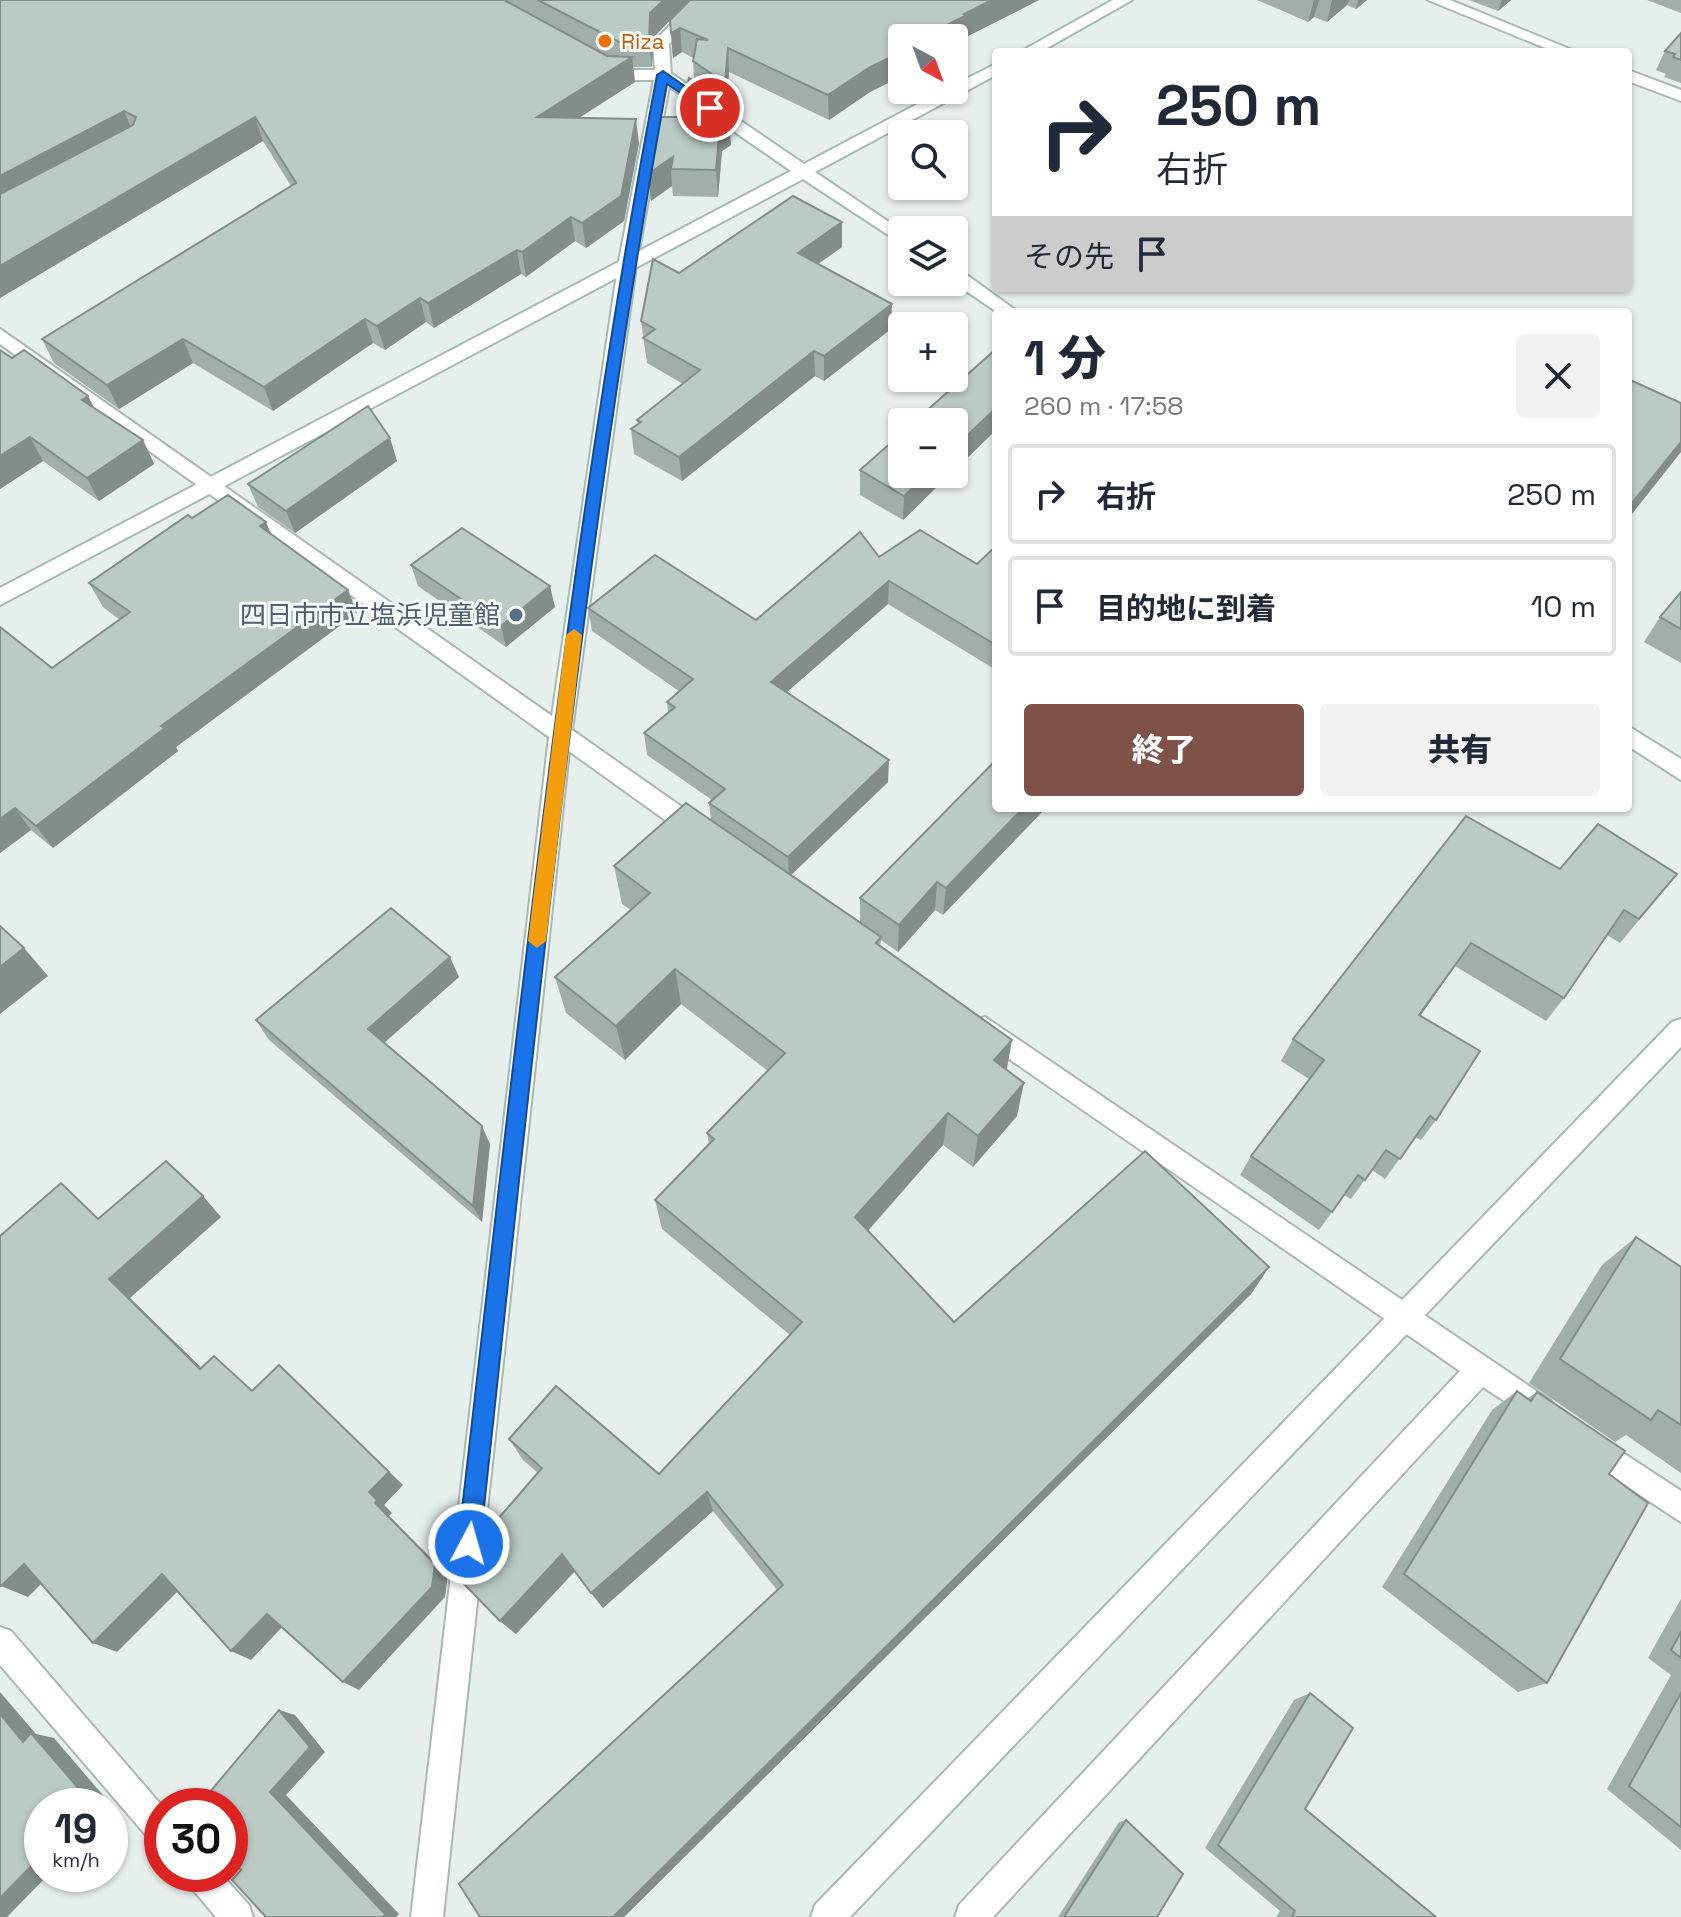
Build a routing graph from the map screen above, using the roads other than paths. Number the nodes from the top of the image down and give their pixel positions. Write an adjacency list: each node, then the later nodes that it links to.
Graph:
1 (703, 0): 8 (street)
2 (1124, 0): 4 (street)
3 (1436, 0): 5 (street)
4 (1035, 48)
5 (1559, 48)
6 (585, 59): 8 (street)
7 (992, 71): 11 (street)
8 (663, 75): 11 (street); 13 (street)
9 (1632, 77): 10 (street)
10 (1681, 96)
11 (805, 173): 12 (street); 13 (street)
12 (888, 229)
13 (627, 266): 17 (street); 19 (street)
14 (968, 284): 15 (street)
15 (1003, 308)
16 (0, 335): 17 (street)
17 (212, 484): 18 (street); 19 (street)
18 (0, 597)
19 (560, 736): 22 (street); 32 (street)
20 (1632, 738): 21 (street)
21 (1681, 771)
22 (716, 843)
23 (963, 1014): 25 (street)
24 (1681, 1030): 25 (street)
25 (1406, 1318): 26 (street); 33 (street)
26 (1480, 1370): 27 (street); 34 (street)
27 (1681, 1508)
28 (0, 1642): 29 (street)
29 (144, 1809)
30 (215, 1892): 31 (street)
31 (237, 1917)
32 (427, 1917)
33 (827, 1917)
34 (971, 1917)

